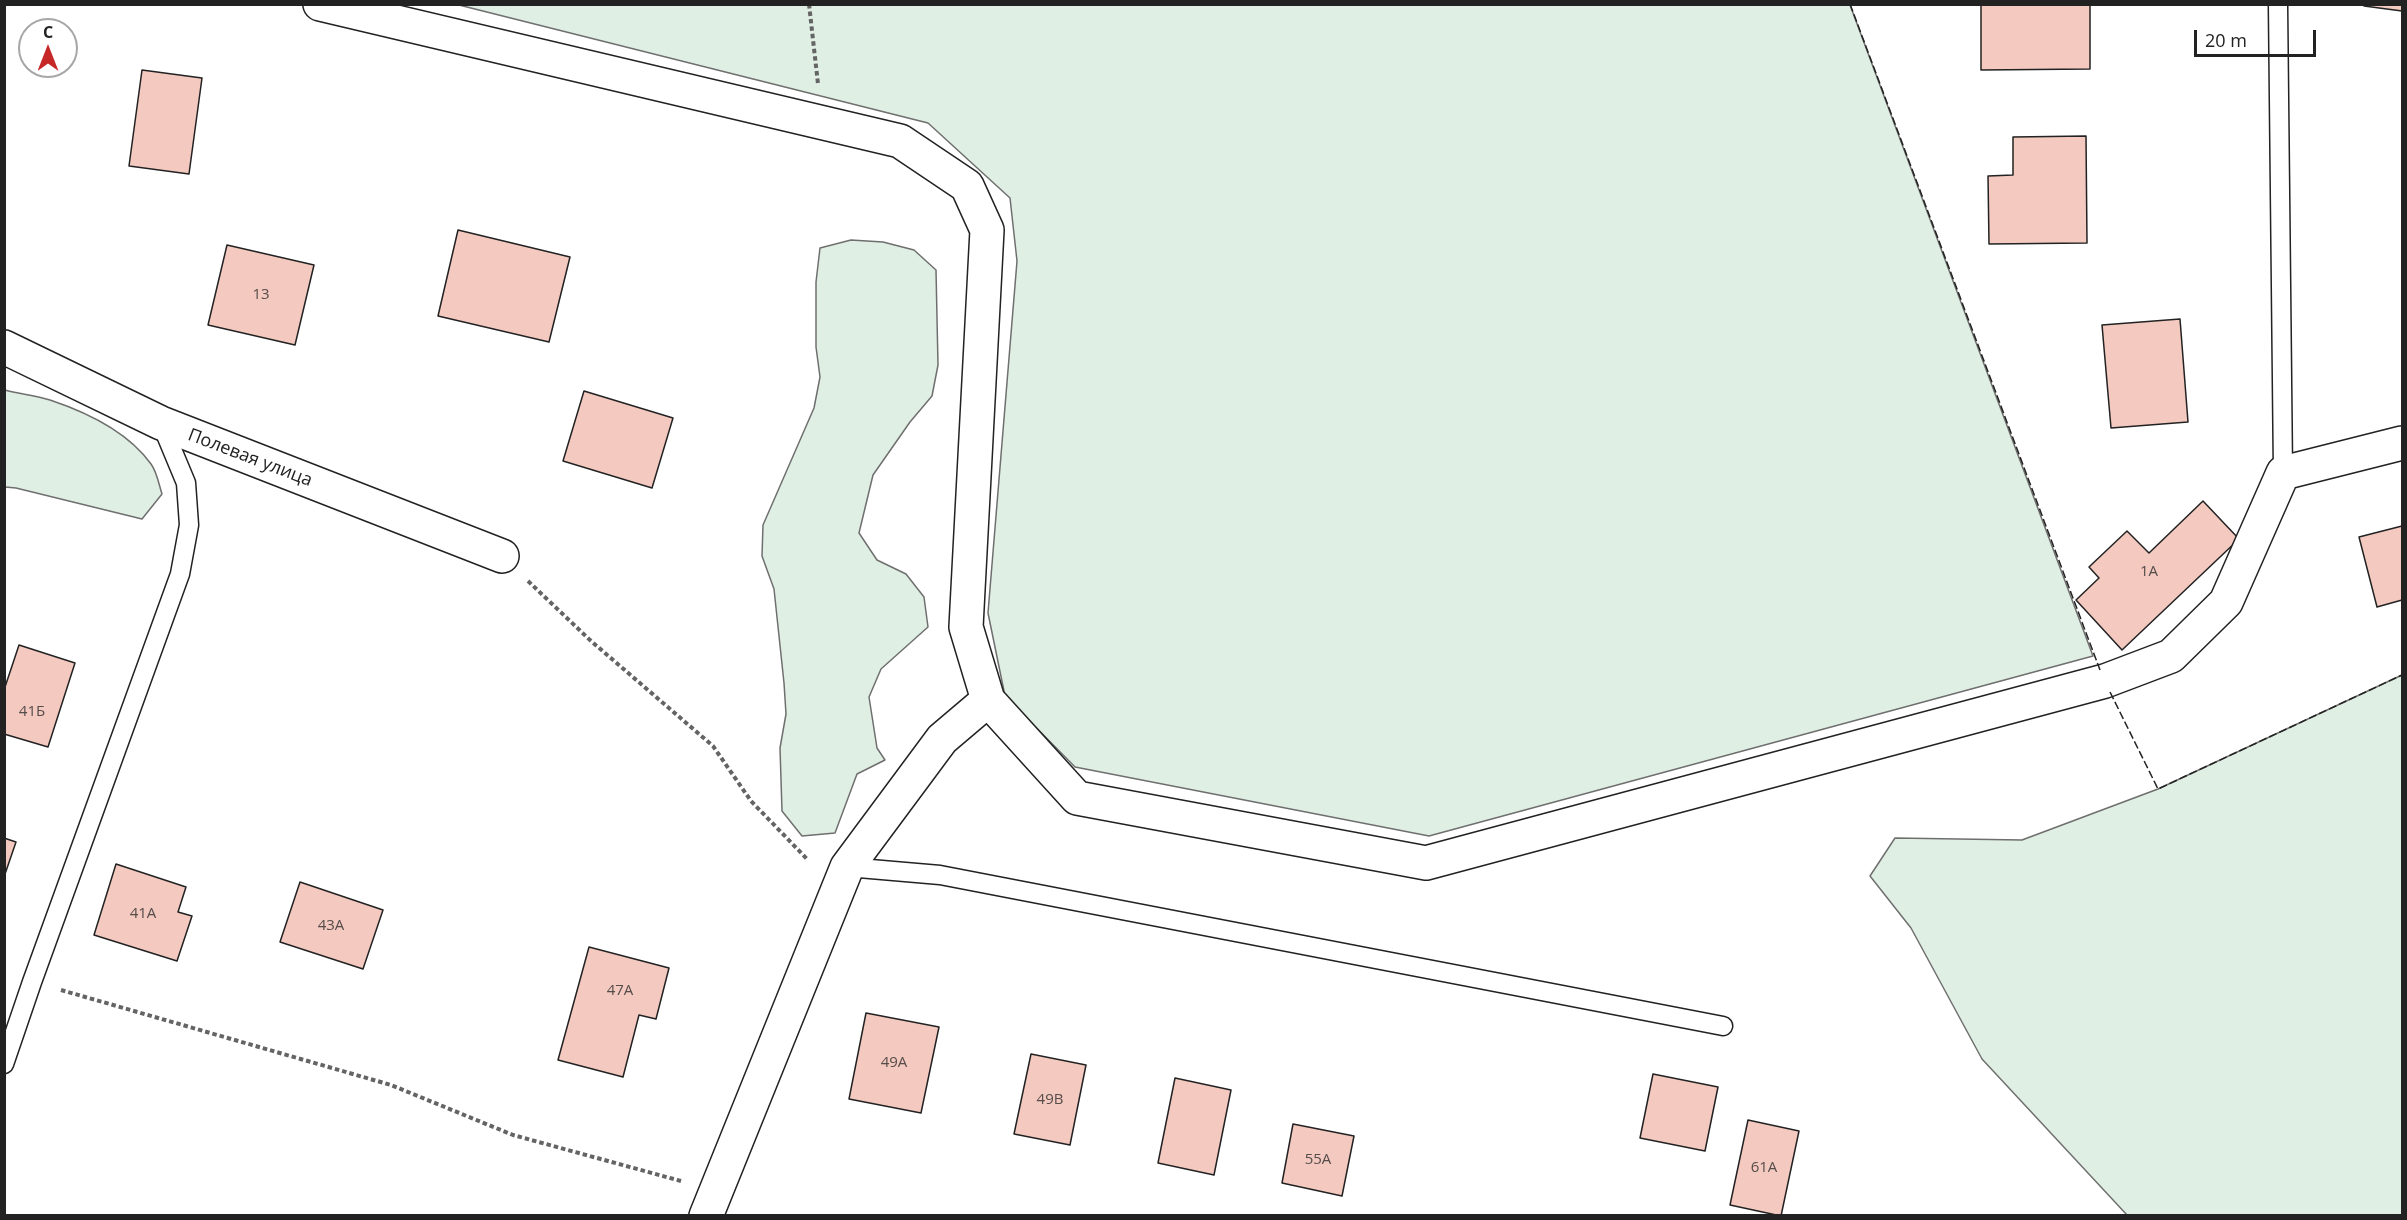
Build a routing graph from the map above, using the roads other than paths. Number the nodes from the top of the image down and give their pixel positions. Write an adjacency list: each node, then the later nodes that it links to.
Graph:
1 (320, 4): 8 (street)
2 (2278, 4): 6 (lane)
3 (4, 347): 4 (street, Полевая улица)
4 (161, 423): 7 (street, Полевая улица); 11 (lane)
5 (2403, 443): 6 (street)
6 (2283, 473): 8 (street)
7 (502, 556)
8 (988, 700): 9 (street)
9 (847, 867): 10 (lane); 12 (street)
10 (1723, 1026)
11 (4, 1064)
12 (711, 1203)

